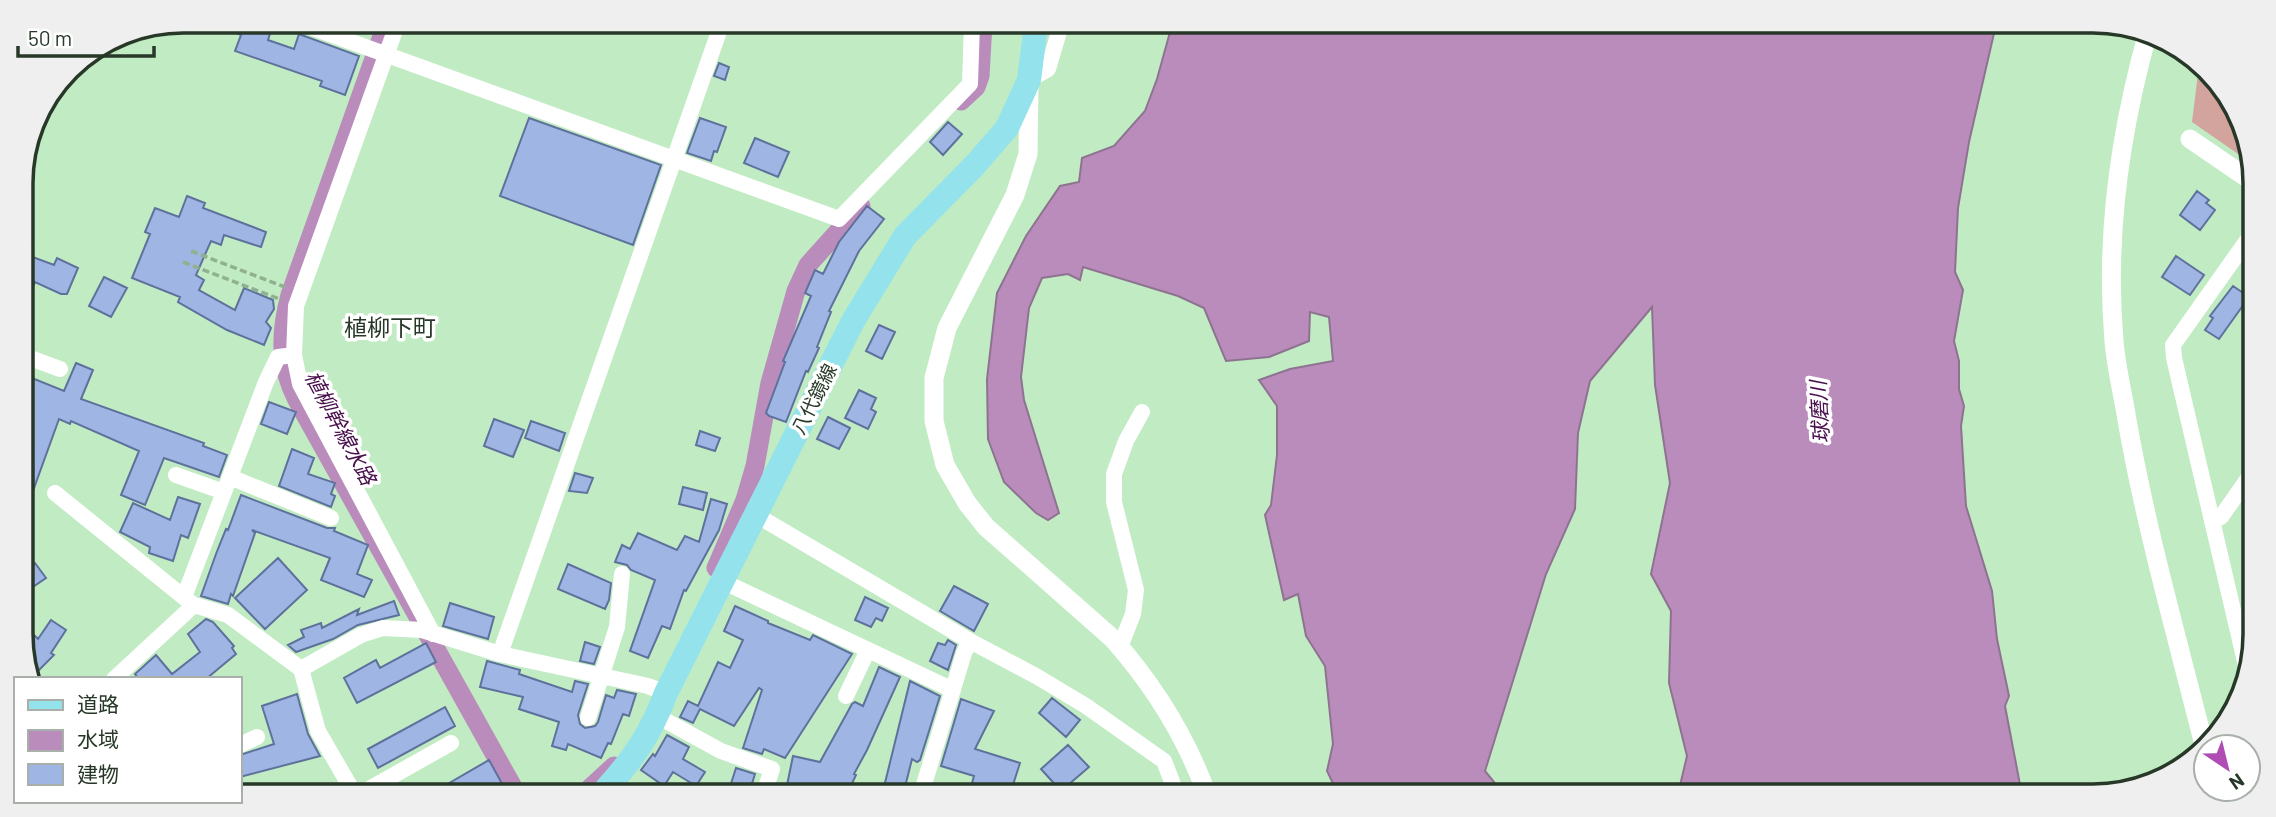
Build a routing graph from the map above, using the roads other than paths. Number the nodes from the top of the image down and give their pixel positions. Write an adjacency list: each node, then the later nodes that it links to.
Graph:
1 (326, 33): 8 (street)
2 (392, 33): 8 (street)
3 (718, 33): 11 (street)
4 (972, 33): 11 (street)
5 (1035, 33): 9 (main road, 八代鏡線)
6 (1059, 33): 9 (street)
7 (2145, 43): 42 (street)
8 (382, 52): 11 (street); 14 (street)
9 (1029, 79): 22 (main road, 八代鏡線); 30 (street)
10 (2190, 139): 12 (street)
11 (674, 159): 33 (street)
12 (2242, 175)
13 (2243, 246): 24 (street)
14 (286, 356): 19 (street); 28 (street)
15 (34, 359): 16 (street)
16 (60, 369)
17 (1142, 412): 30 (street)
18 (176, 475): 19 (street)
19 (227, 484): 23 (street); 27 (street)
20 (2243, 486): 24 (street)
21 (55, 493): 27 (street)
22 (756, 515): 26 (main road, 八代鏡線); 29 (street)
23 (331, 518)
24 (2212, 522): 31 (street)
25 (622, 574): 36 (street)
26 (722, 582): 32 (street); 38 (main road, 八代鏡線)
27 (189, 601): 34 (street); 35 (street)
28 (433, 634): 33 (street); 34 (street)
29 (970, 641): 37 (street); 46 (street)
30 (1120, 647): 49 (street)
31 (2242, 647)
32 (868, 650): 37 (street); 39 (street)
33 (500, 654): 36 (street)
34 (301, 669): 50 (street)
35 (116, 677)
36 (600, 677): 38 (street); 41 (street)
37 (953, 690): 54 (street)
38 (666, 693): 40 (main road, 八代鏡線)
39 (846, 696)
40 (657, 716): 52 (main road, 八代鏡線); 53 (street)
41 (588, 718)
42 (2201, 733)
43 (257, 737): 45 (street)
44 (451, 743): 51 (street)
45 (242, 744)
46 (1164, 761): 47 (street); 48 (street)
47 (1173, 783)
48 (1181, 783)
49 (1202, 783)
50 (349, 784)
51 (380, 784)
52 (611, 784)
53 (767, 784)
54 (924, 784)

